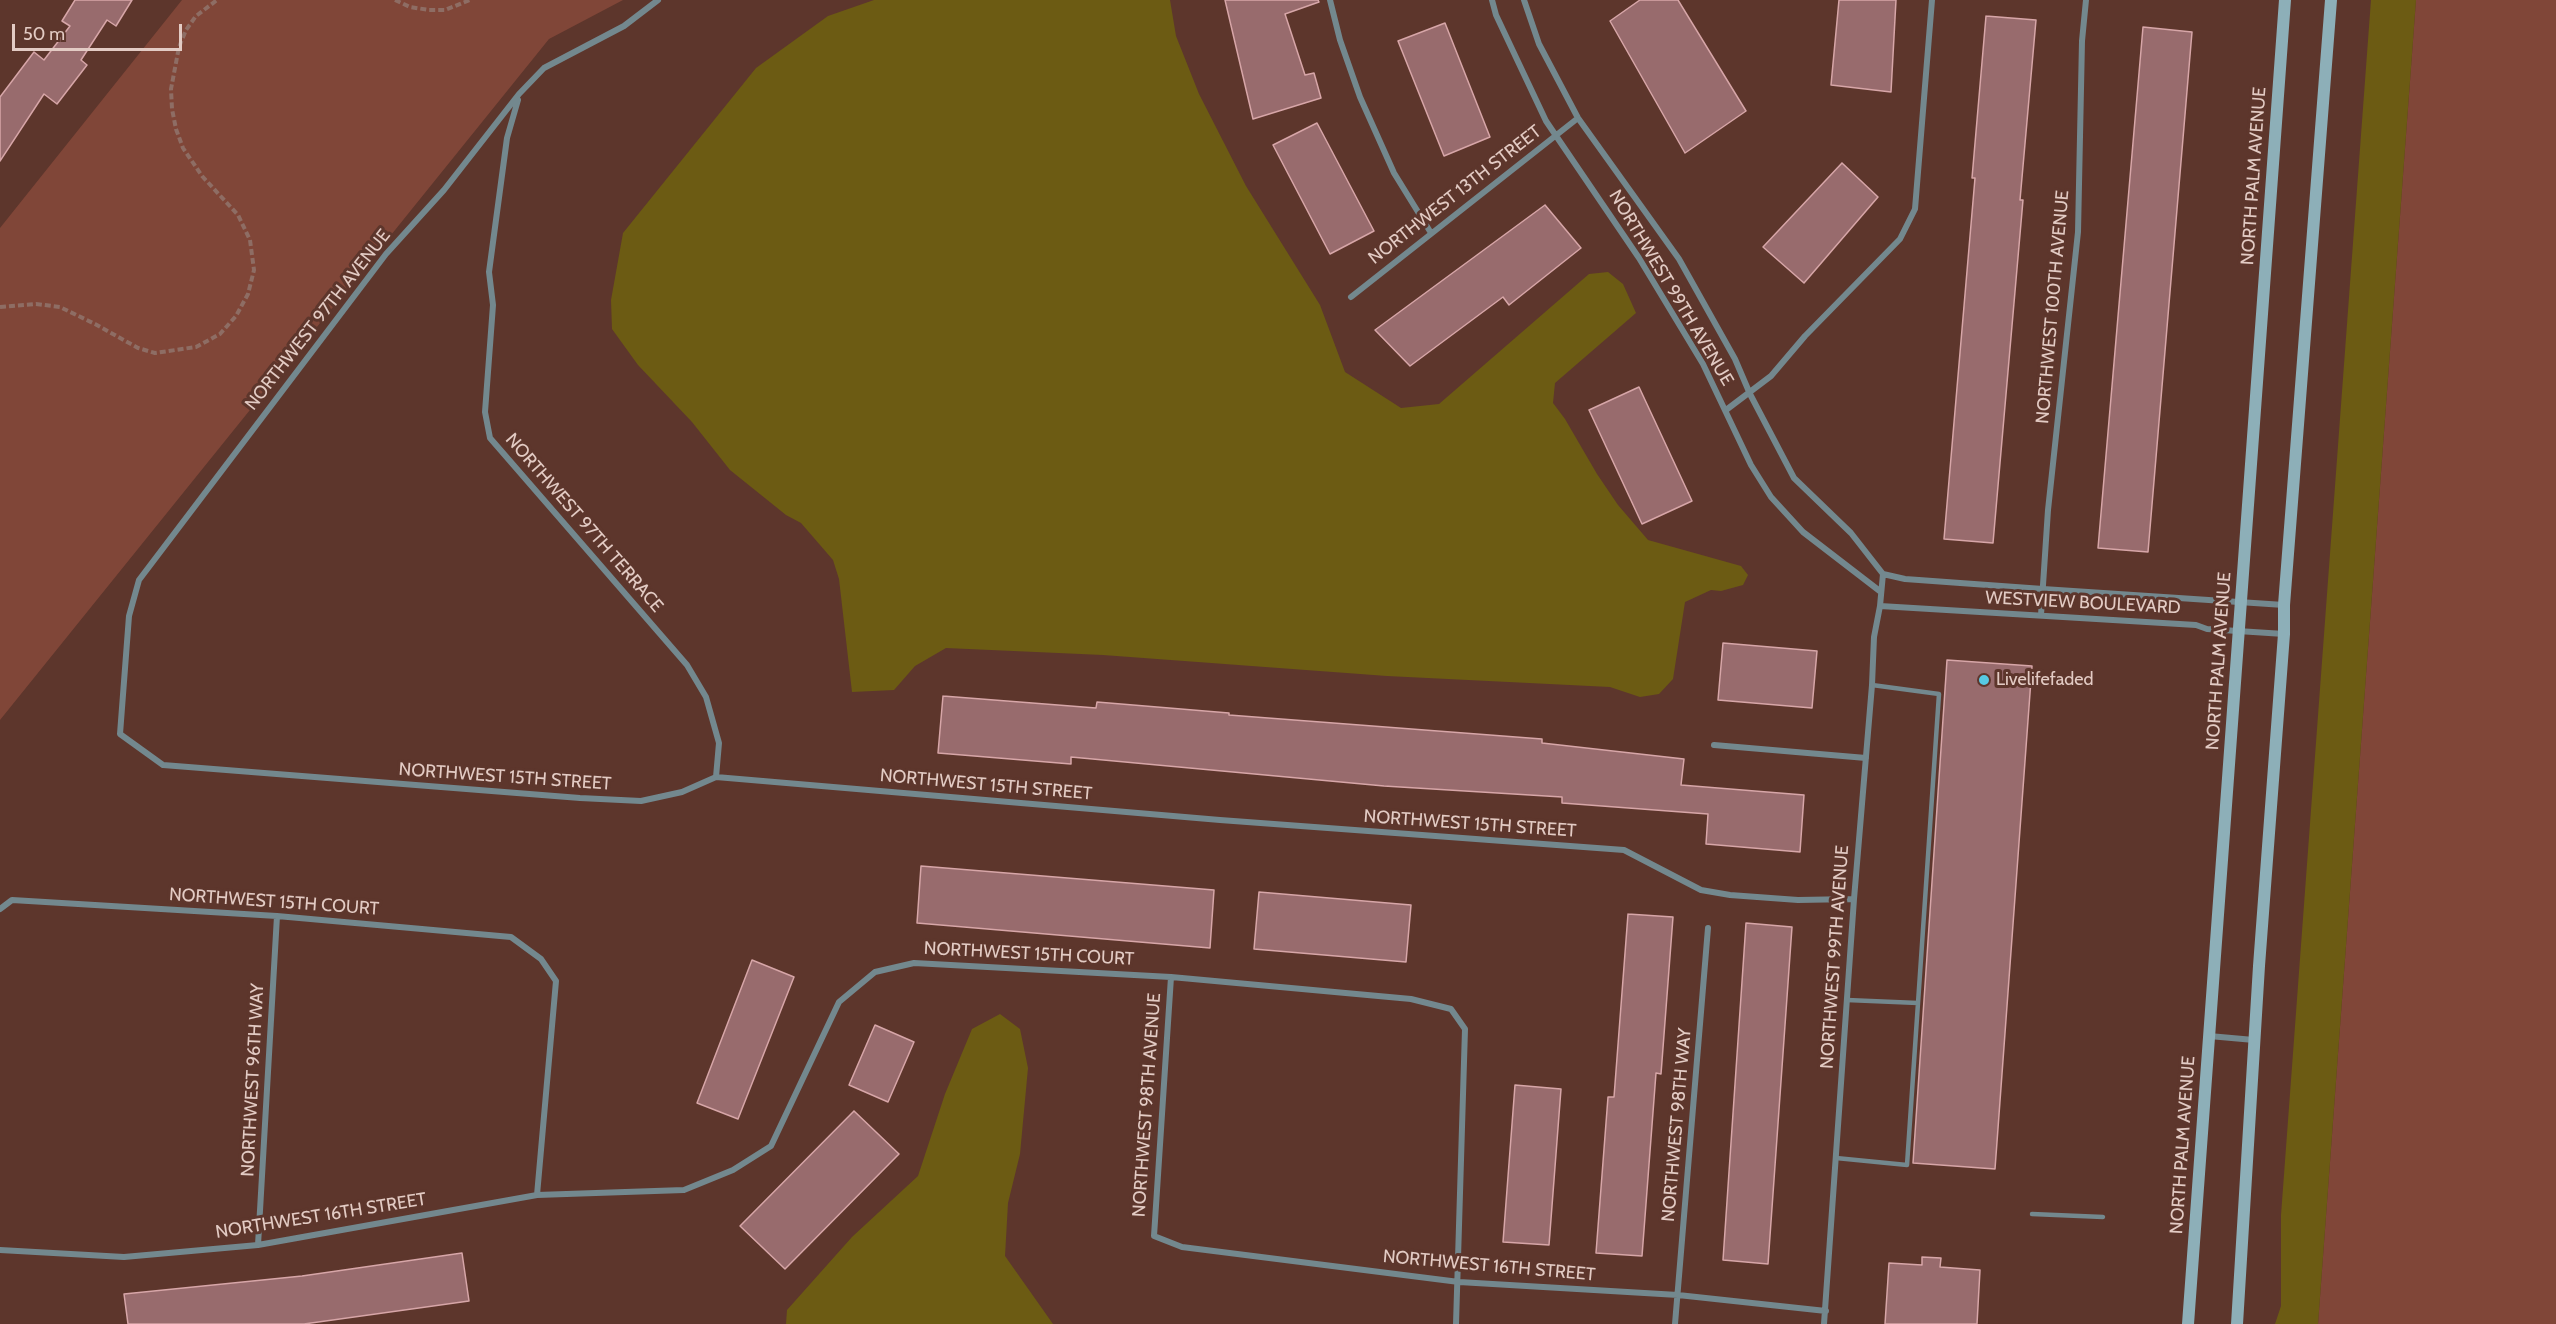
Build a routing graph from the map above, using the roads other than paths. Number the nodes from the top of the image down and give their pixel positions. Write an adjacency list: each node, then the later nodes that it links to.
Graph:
1 (658, 0): 9 (street, NORTHWEST 97TH AVENUE)
2 (1330, 0): 12 (street)
3 (1492, 0): 11 (street, NORTHWEST 99TH AVENUE)
4 (1524, 0): 10 (street, NORTHWEST 99TH AVENUE)
5 (1932, 0): 14 (street)
6 (2086, 0): 17 (street, NORTHWEST 100TH AVENUE)
7 (2285, 0): 19 (main road, NORTH PALM AVENUE)
8 (2331, 0): 20 (main road)
9 (519, 94): 26 (street, NORTHWEST 97TH AVENUE); 29 (street, NORTHWEST 97TH TERRACE)
10 (1578, 118): 11 (street, NORTHWEST 13TH STREET); 14 (street, NORTHWEST 99TH AVENUE)
11 (1555, 136): 12 (street, NORTHWEST 13TH STREET); 15 (street, NORTHWEST 99TH AVENUE)
12 (1431, 233): 13 (street, NORTHWEST 13TH STREET)
13 (1351, 297)
14 (1750, 394): 15 (street); 16 (street, NORTHWEST 99TH AVENUE)
15 (1726, 410): 18 (street, NORTHWEST 99TH AVENUE)
16 (1882, 574): 17 (street, WESTVIEW BOULEVARD); 18 (street, NORTHWEST 99TH AVENUE)
17 (2043, 589): 19 (street, WESTVIEW BOULEVARD); 22 (street, NORTHWEST 100TH AVENUE)
18 (1881, 592): 21 (street, NORTHWEST 99TH AVENUE)
19 (2241, 603): 20 (street, WESTVIEW BOULEVARD); 23 (main road, NORTH PALM AVENUE)
20 (2284, 605): 24 (main road)
21 (1880, 606): 22 (street, WESTVIEW BOULEVARD); 25 (street, NORTHWEST 99TH AVENUE)
22 (2041, 615): 23 (street, WESTVIEW BOULEVARD)
23 (2239, 631): 24 (street, WESTVIEW BOULEVARD); 37 (main road, NORTH PALM AVENUE)
24 (2284, 634): 38 (main road)
25 (1872, 685): 28 (street, NORTHWEST 99TH AVENUE); 36 (lane)
26 (120, 734): 29 (street, NORTHWEST 15TH STREET)
27 (1714, 745): 28 (street)
28 (1866, 758): 30 (street, NORTHWEST 99TH AVENUE)
29 (716, 777): 30 (street, NORTHWEST 15TH STREET)
30 (1854, 899): 35 (street, NORTHWEST 99TH AVENUE)
31 (0, 909): 32 (street, NORTHWEST 15TH COURT)
32 (277, 916): 40 (street, NORTHWEST 15TH COURT); 44 (street, NORTHWEST 96TH WAY)
33 (1708, 928): 47 (street, NORTHWEST 98TH WAY)
34 (1171, 977): 40 (street, NORTHWEST 15TH COURT); 43 (street, NORTHWEST 98TH AVENUE); 46 (street, NORTHWEST 15TH COURT)
35 (1847, 1000): 36 (lane); 39 (street, NORTHWEST 99TH AVENUE)
36 (1918, 1003): 39 (lane)
37 (2210, 1036): 38 (street); 52 (main road, NORTH PALM AVENUE)
38 (2255, 1040): 53 (main road)
39 (1836, 1158): 48 (street, NORTHWEST 99TH AVENUE)
40 (537, 1195): 44 (street, NORTHWEST 16TH STREET)
41 (2032, 1214): 42 (lane)
42 (2103, 1217)
43 (1154, 1236): 46 (street, NORTHWEST 16TH STREET)
44 (258, 1245): 45 (street, NORTHWEST 16TH STREET)
45 (0, 1250)
46 (1459, 1282): 47 (street, NORTHWEST 16TH STREET); 49 (street)
47 (1678, 1296): 48 (street, NORTHWEST 16TH STREET); 50 (street, NORTHWEST 98TH WAY)
48 (1826, 1311): 51 (street, NORTHWEST 99TH AVENUE)
49 (1456, 1324)
50 (1675, 1324)
51 (1824, 1324)
52 (2188, 1324)
53 (2237, 1324)

